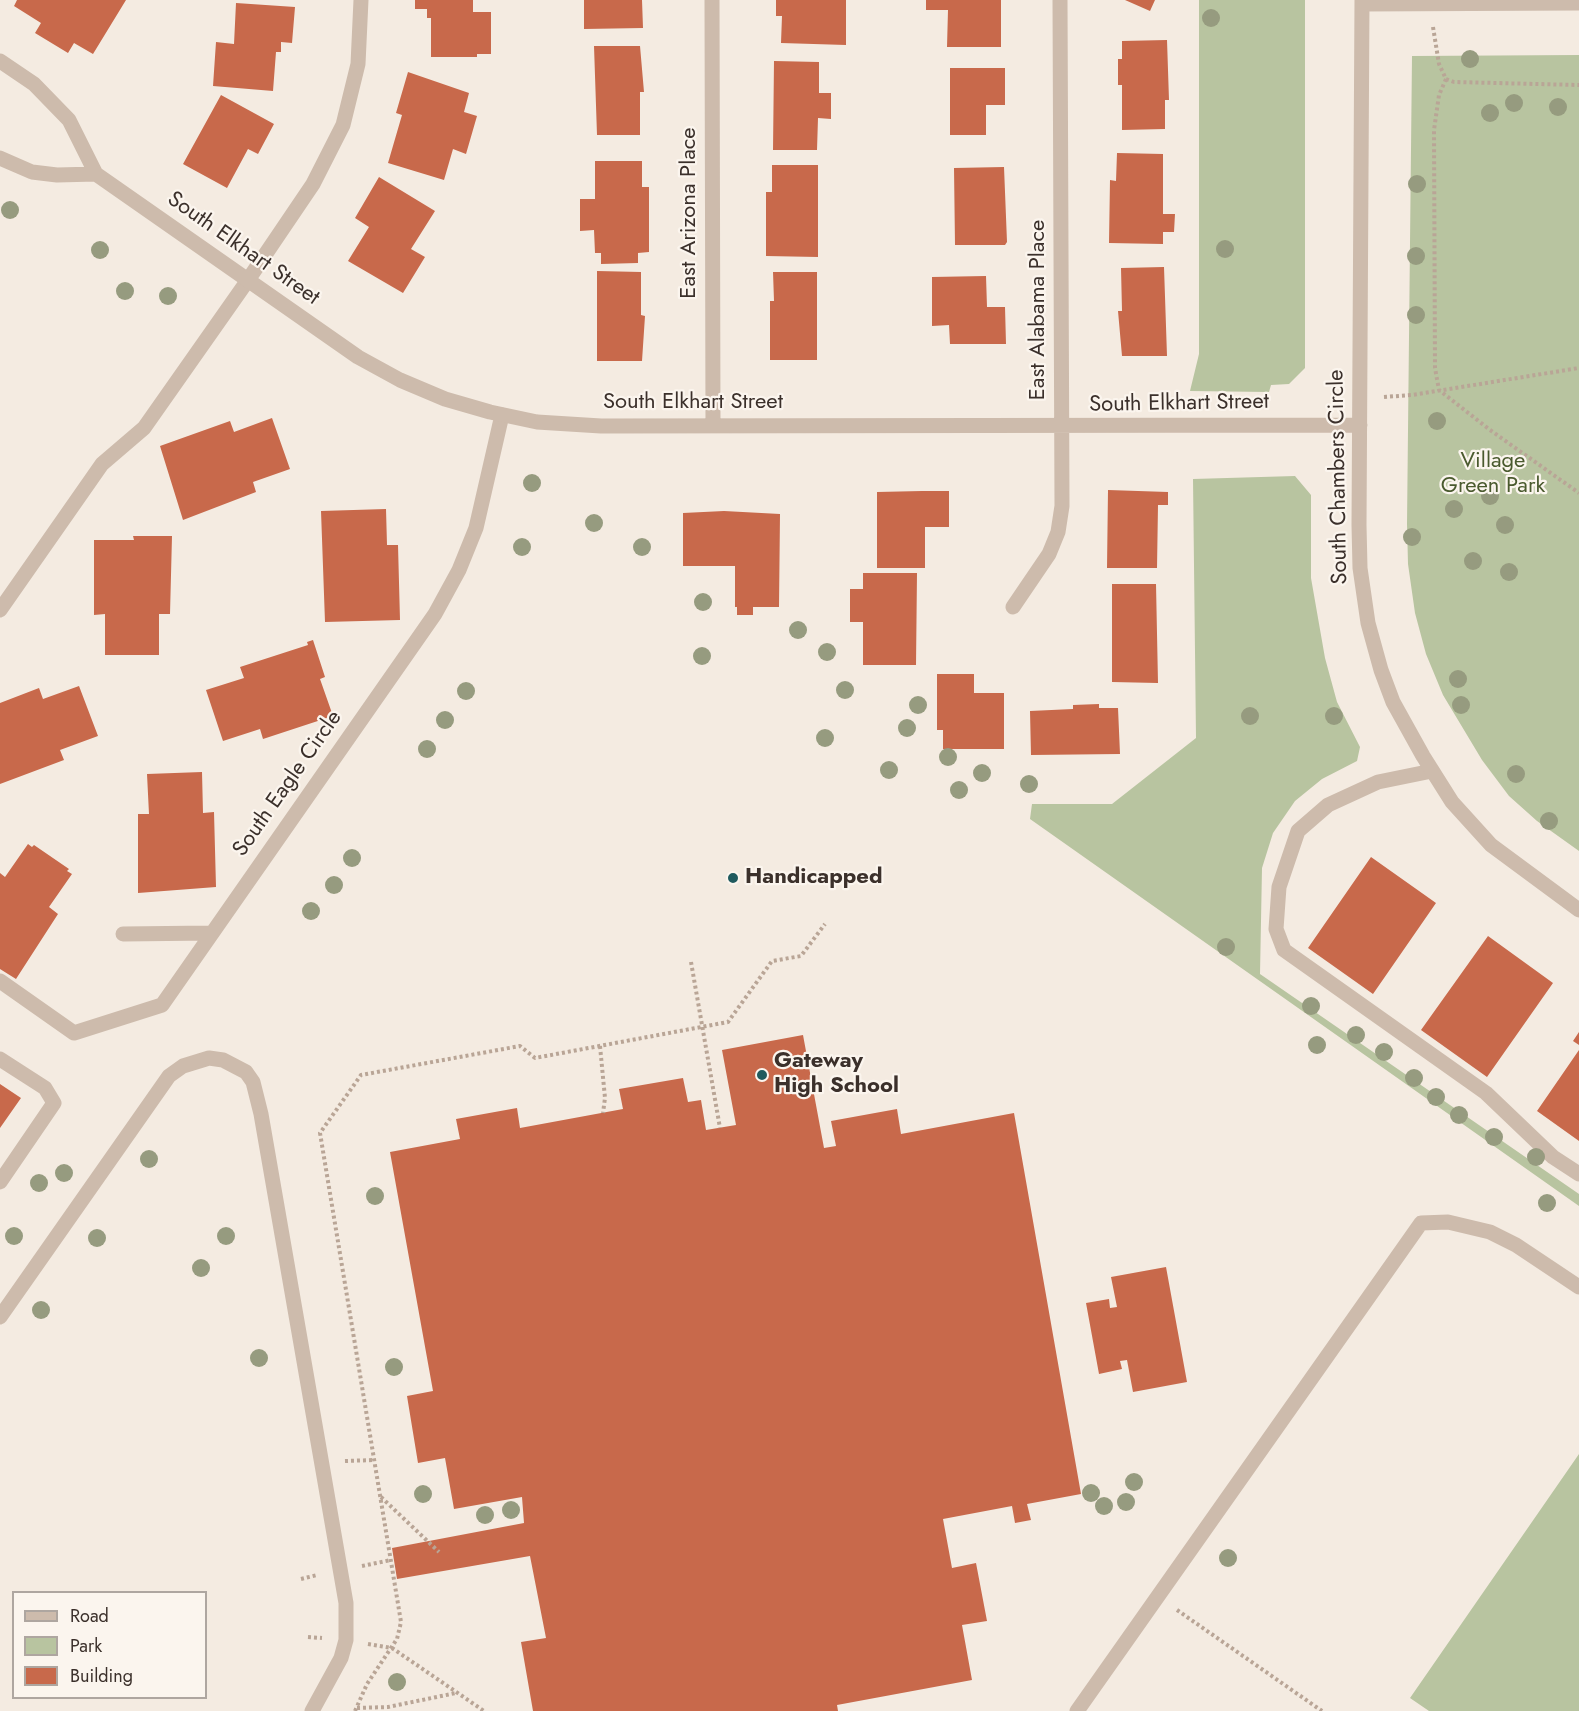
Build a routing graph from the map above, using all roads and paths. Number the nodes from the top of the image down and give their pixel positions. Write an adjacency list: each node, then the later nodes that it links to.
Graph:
1 (362, 0): 12 (street)
2 (712, 0): 18 (street, East Arizona Place)
3 (1060, 0): 19 (street, East Alabama Place)
4 (1362, 2): 6 (street); 15 (street, South Chambers Circle)
5 (1579, 3): 6 (street)
6 (1431, 4): 8 (path)
7 (0, 60): 11 (street, South Elkhart Street)
8 (1446, 79): 9 (path); 14 (path)
9 (1579, 85)
10 (0, 158): 11 (street)
11 (96, 174): 12 (street, South Elkhart Street)
12 (248, 280): 16 (street, South Elkhart Street); 22 (street)
13 (1579, 368): 14 (path)
14 (1439, 390): 15 (path); 20 (path)
15 (1360, 398): 17 (street, South Chambers Circle)
16 (502, 415): 18 (street, South Elkhart Street); 26 (street, South Eagle Circle)
17 (1360, 425): 19 (street, South Elkhart Street); 23 (street, South Chambers Circle)
18 (713, 426): 19 (street, South Elkhart Street)
19 (1062, 428): 21 (street, East Alabama Place)
20 (1579, 493)
21 (1013, 607)
22 (0, 610)
23 (1432, 771): 24 (street, South Chambers Circle); 35 (street)
24 (1579, 910)
25 (825, 924): 30 (path)
26 (211, 933): 27 (street); 29 (street, South Eagle Circle)
27 (123, 934)
28 (691, 962): 30 (path)
29 (0, 981)
30 (702, 1027): 31 (path); 34 (path)
31 (600, 1046): 33 (path); 39 (path)
32 (0, 1059): 36 (street)
33 (603, 1113)
34 (720, 1128)
35 (1579, 1174)
36 (0, 1182)
37 (1579, 1287): 41 (street)
38 (0, 1317): 45 (street)
39 (380, 1497): 40 (path); 42 (path)
40 (439, 1552)
41 (1158, 1597): 47 (street); 48 (path)
42 (392, 1648): 43 (path); 44 (path)
43 (457, 1692): 44 (path); 46 (path)
44 (357, 1710)
45 (312, 1711)
46 (484, 1711)
47 (1077, 1711)
48 (1322, 1711)

